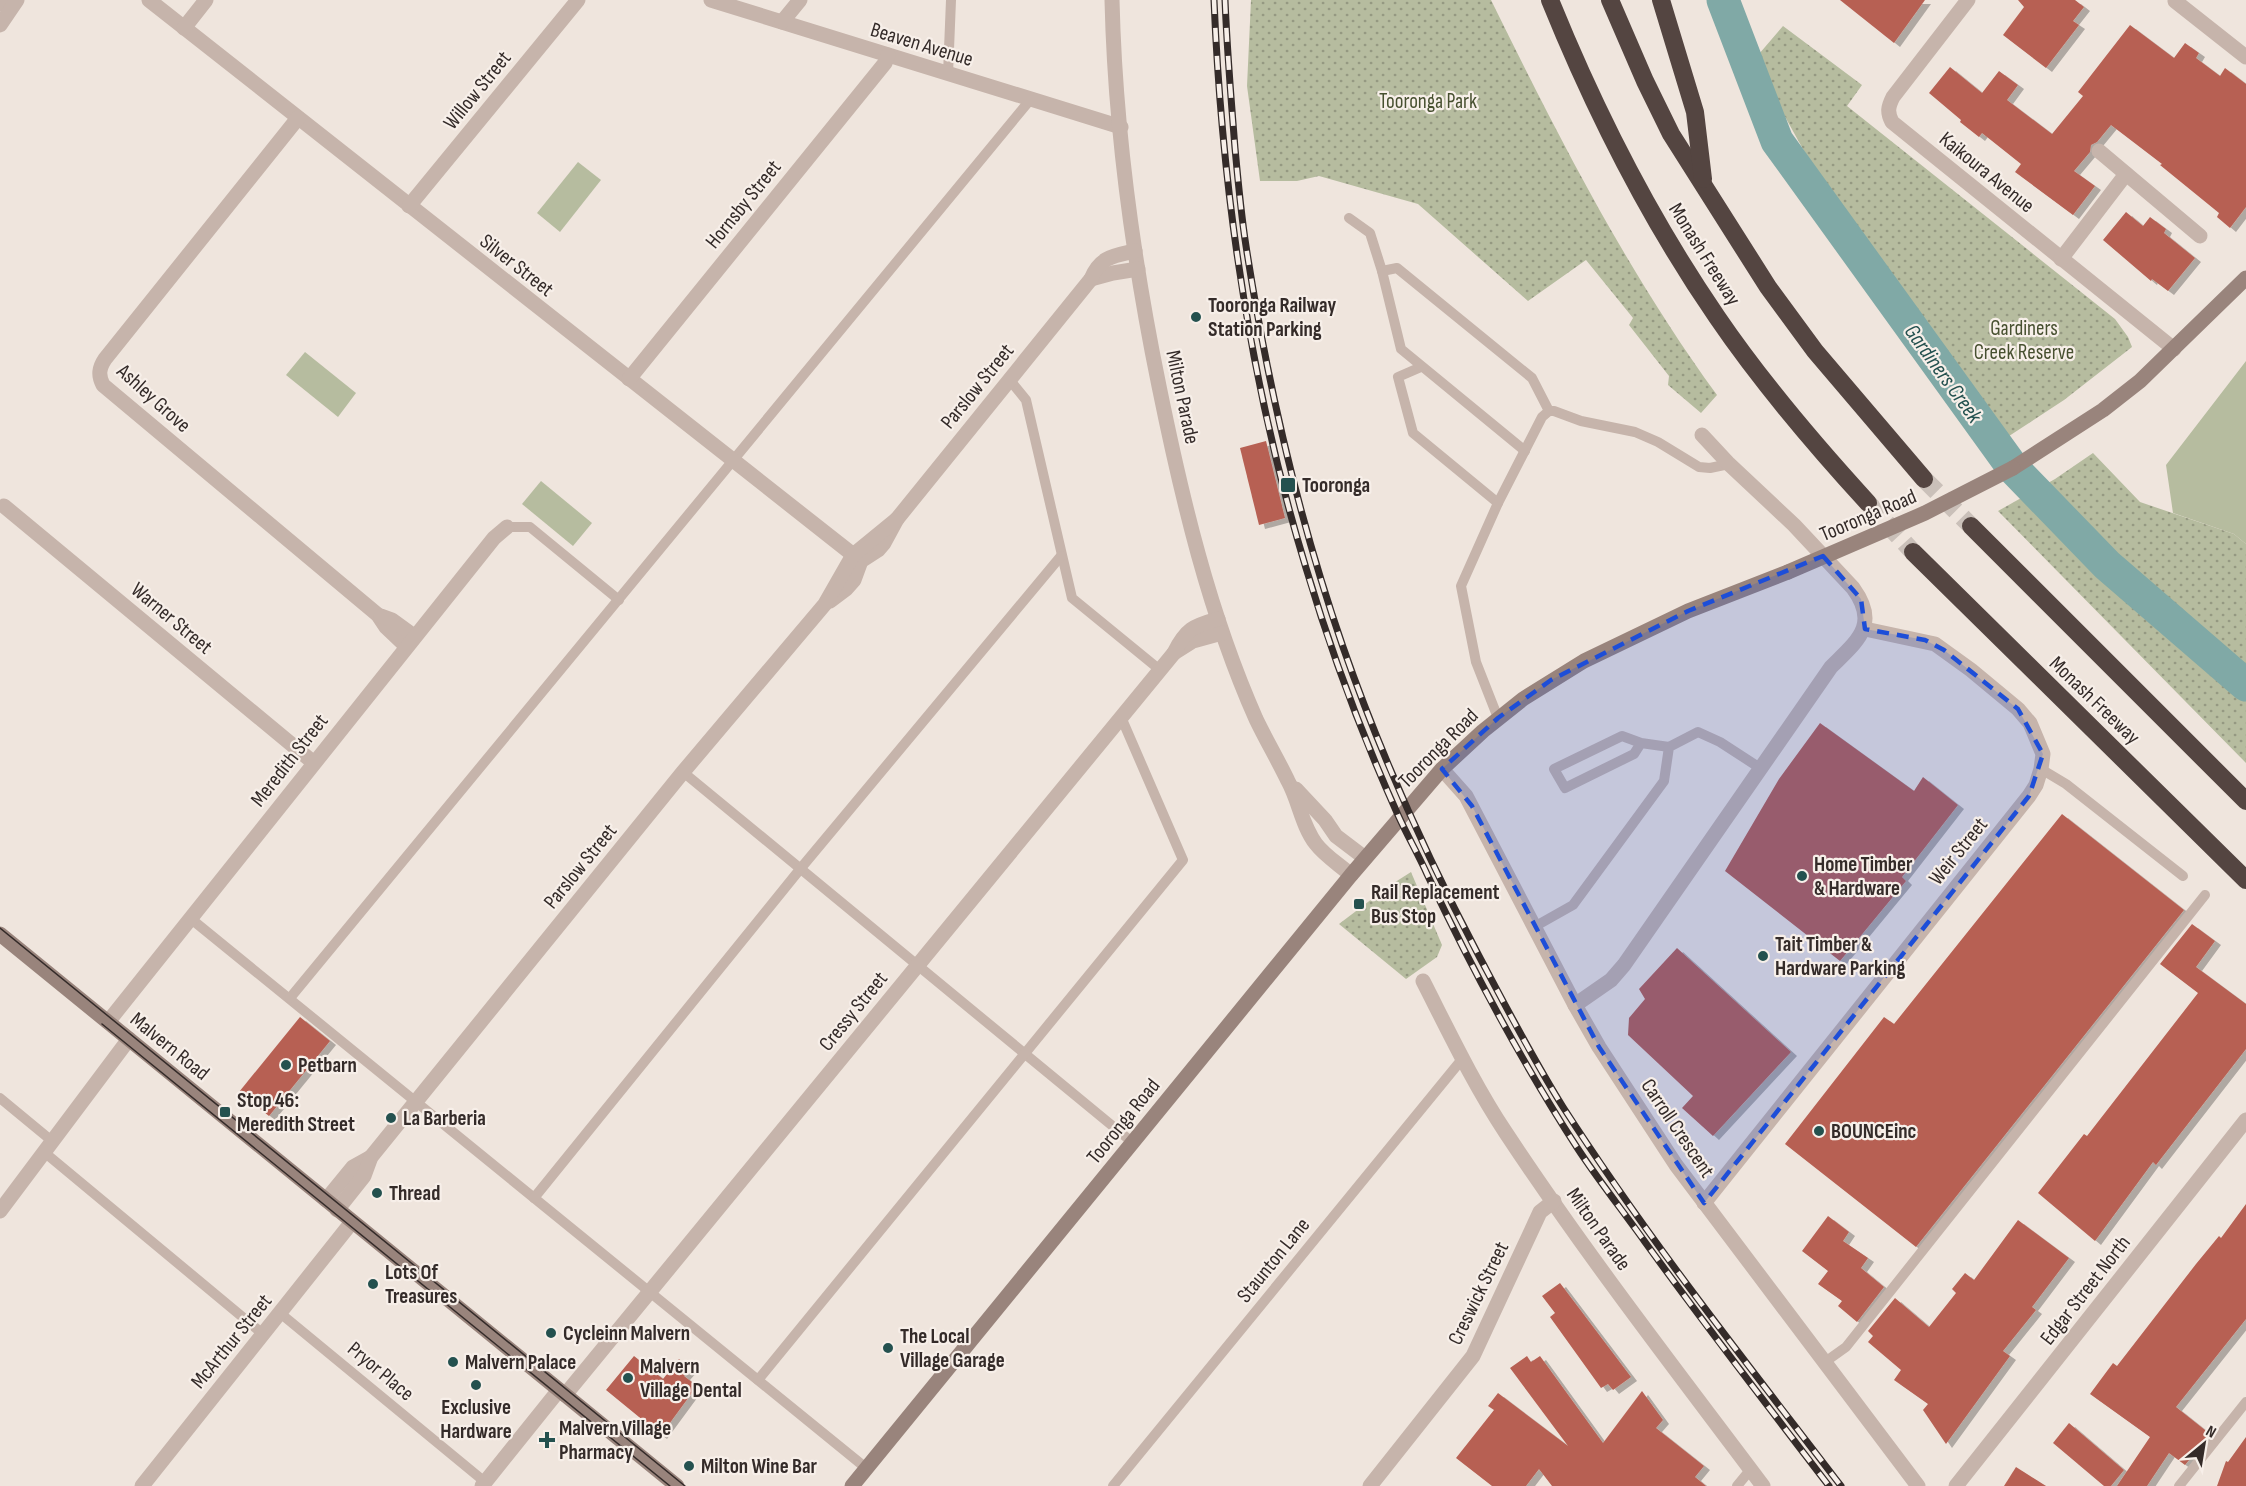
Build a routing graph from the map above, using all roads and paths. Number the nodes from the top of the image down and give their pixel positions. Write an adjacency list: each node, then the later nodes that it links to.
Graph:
1 (17, 0): 15 (street)
2 (149, 0): 16 (street, Silver Street)
3 (206, 0): 16 (street)
4 (578, 0): 26 (street, Willow Street)
5 (711, 0): 14 (street, Beaven Avenue)
6 (800, 0): 14 (street)
7 (951, 0): 19 (lane)
8 (1112, 0): 22 (street, Milton Parade)
9 (1550, 0): 47 (highway, Monash Freeway)
10 (1610, 0): 25 (highway, Monash Freeway)
11 (1661, 0): 25 (highway)
12 (1968, 0): 30 (street, Kaikoura Avenue)
13 (2175, 1): 18 (street)
14 (782, 22): 17 (street, Beaven Avenue)
15 (0, 25)
16 (184, 28): 21 (street, Silver Street)
17 (888, 55): 19 (street, Beaven Avenue); 38 (street, Hornsby Street)
18 (2246, 57)
19 (948, 74): 20 (street, Beaven Avenue)
20 (1030, 100): 22 (street, Beaven Avenue); 43 (lane)
21 (298, 118): 26 (street, Silver Street); 57 (street, Ashley Grove)
22 (1121, 127): 29 (street, Milton Parade)
23 (2099, 151): 24 (street)
24 (2126, 174): 28 (street); 30 (street)
25 (1704, 184): 45 (highway, Monash Freeway)
26 (409, 206): 38 (street, Silver Street)
27 (1349, 218): 32 (lane)
28 (2200, 236)
29 (1135, 251): 31 (street, Milton Parade); 34 (street, Parslow Street)
30 (2061, 259): 36 (street, Kaikoura Avenue)
31 (1138, 269): 34 (street); 55 (street, Milton Parade)
32 (1382, 271): 37 (lane); 40 (lane)
33 (2246, 278): 35 (main road, Tooronga Road)
34 (1091, 279): 39 (street, Parslow Street)
35 (2240, 289): 36 (main road, Tooronga Road)
36 (2174, 349): 60 (main road, Tooronga Road, bridge)
37 (1421, 367): 42 (lane); 46 (lane)
38 (628, 379): 43 (street, Silver Street)
39 (1009, 379): 52 (lane); 53 (street, Parslow Street)
40 (1548, 411): 42 (lane); 44 (lane)
41 (1702, 435): 44 (street)
42 (1525, 451): 46 (lane)
43 (733, 461): 53 (street, Silver Street); 54 (lane)
44 (1729, 464): 56 (street)
45 (1924, 479)
46 (1498, 503): 60 (lane)
47 (1868, 503)
48 (4, 506): 63 (street, Warner Street)
49 (1971, 526): 69 (highway, Monash Freeway)
50 (507, 527): 54 (lane); 57 (street, Meredith Street)
51 (1913, 552): 74 (highway, Monash Freeway)
52 (1061, 556): 58 (lane); 71 (lane)
53 (857, 558): 67 (street, Parslow Street)
54 (619, 600): 81 (lane)
55 (1220, 626): 58 (street, Cressy Street); 68 (street, Milton Parade)
56 (1865, 629): 64 (street); 66 (street)
57 (410, 641): 63 (street, Meredith Street)
58 (1160, 670): 59 (street, Cressy Street)
59 (1121, 717): 79 (street, Cressy Street); 85 (lane)
60 (1498, 718): 65 (main road, Tooronga Road)
61 (1641, 743): 61 (lane); 62 (lane)
62 (1669, 747): 64 (lane); 77 (lane)
63 (314, 763): 76 (street, Meredith Street)
64 (1760, 768): 82 (street)
65 (1442, 769): 70 (main road, Tooronga Road); 77 (street, Carroll Crescent)
66 (2041, 770): 73 (lane); 94 (street, Weir Street)
67 (683, 772): 71 (lane); 88 (street, Parslow Street)
68 (1290, 783): 70 (street, Milton Parade); 72 (street, Milton Parade)
69 (2246, 801)
70 (1365, 858): 72 (main road, Tooronga Road)
71 (801, 868): 79 (lane); 92 (lane)
72 (1351, 875): 90 (main road, Tooronga Road)
73 (2183, 876)
74 (2246, 880)
75 (2205, 895): 101 (lane)
76 (190, 918): 81 (lane); 83 (street, Meredith Street)
77 (1534, 927): 82 (street, Carroll Crescent)
78 (0, 934): 83 (main road, Malvern Road)
79 (917, 966): 85 (lane); 98 (street, Cressy Street)
80 (1422, 981): 86 (street, Milton Parade)
81 (290, 998): 88 (lane)
82 (1575, 1005): 94 (street, Carroll Crescent)
83 (108, 1022): 84 (main road, Malvern Road)
84 (129, 1039): 91 (street); 95 (main road, Malvern Road)
85 (1025, 1056): 90 (lane); 102 (lane)
86 (1463, 1058): 93 (street, Milton Parade); 111 (lane, Staunton Lane)
87 (0, 1098): 91 (lane)
88 (416, 1101): 92 (lane); 95 (street, Parslow Street)
89 (2246, 1120): 116 (street, Edgar Street North)
90 (1132, 1142): 105 (main road, Tooronga Road)
91 (48, 1147): 96 (street); 100 (lane)
92 (534, 1198): 98 (lane)
93 (1554, 1201): 106 (street, Milton Parade); 112 (street, Creswick Street)
94 (1704, 1203): 101 (street, Carroll Crescent)
95 (331, 1205): 97 (main road, Malvern Road)
96 (0, 1212)
97 (352, 1222): 99 (street, McArthur Street); 103 (main road, Malvern Road)
98 (650, 1292): 102 (lane); 103 (street, Cressy Street)
99 (280, 1312): 100 (street, McArthur Street); 107 (lane, Pryor Place)
100 (263, 1334): 108 (street, McArthur Street)
101 (1825, 1362): 115 (street, Carroll Crescent)
102 (758, 1380): 105 (lane)
103 (562, 1392): 107 (street, Cressy Street); 109 (main road, Malvern Road)
104 (2246, 1402): 117 (lane)
105 (866, 1468): 110 (main road, Tooronga Road)
106 (1751, 1469): 113 (lane); 114 (street, Milton Parade)
107 (484, 1484)
108 (142, 1486)
109 (677, 1486)
110 (852, 1486)
111 (1113, 1486)
112 (1370, 1486)
113 (1737, 1486)
114 (1763, 1486)
115 (1918, 1486)
116 (1956, 1486)
117 (2179, 1486)

